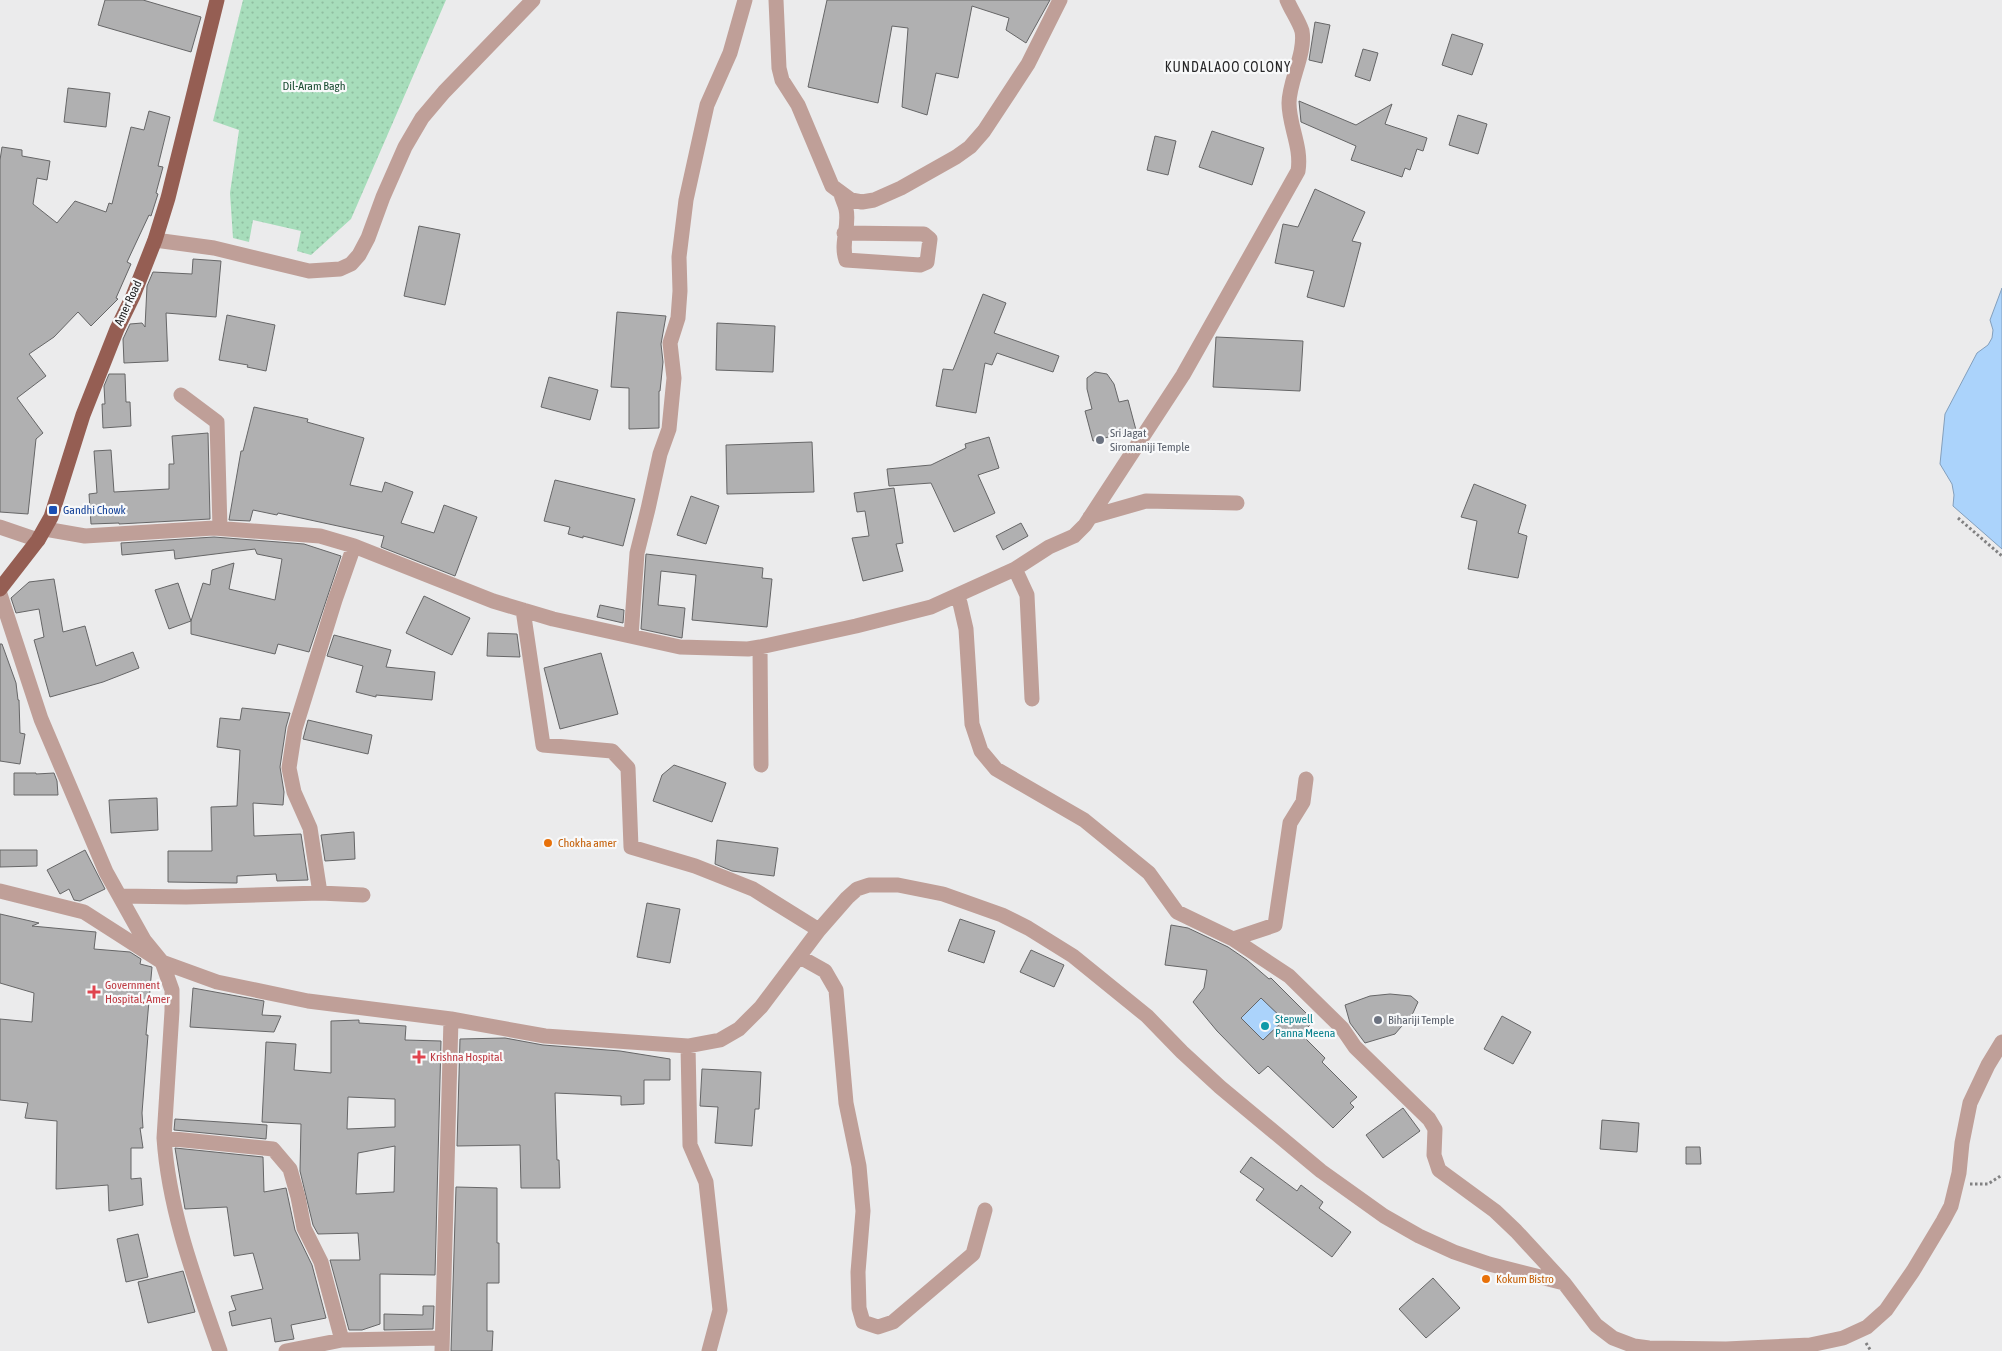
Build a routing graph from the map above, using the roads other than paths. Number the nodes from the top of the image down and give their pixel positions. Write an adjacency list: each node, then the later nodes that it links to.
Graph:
1 (218, 0): 9 (main road, Amer Road)
2 (533, 0): 9 (street)
3 (745, 0): 22 (street)
4 (776, 0): 7 (street)
5 (1060, 0): 7 (street)
6 (1286, 0): 12 (street)
7 (841, 194): 8 (street)
8 (844, 233): 8 (street)
9 (155, 240): 15 (main road, Amer Road)
10 (181, 395): 14 (street)
11 (1237, 503): 12 (street)
12 (1090, 517): 17 (street)
13 (0, 527): 15 (street)
14 (220, 528): 15 (street); 16 (street)
15 (41, 534): 18 (main road, Amer Road)
16 (354, 546): 21 (street); 28 (street)
17 (1014, 569): 20 (street); 24 (street)
18 (0, 589)
19 (0, 594): 30 (street)
20 (957, 596): 23 (street); 32 (street)
21 (523, 610): 22 (street); 31 (street)
22 (631, 636): 23 (street)
23 (760, 647): 25 (street)
24 (1032, 699)
25 (761, 765)
26 (1306, 779): 32 (street)
27 (0, 891): 34 (street)
28 (320, 893): 29 (street); 30 (street)
29 (363, 895)
30 (120, 896): 34 (street)
31 (819, 930): 33 (street); 40 (street)
32 (1233, 938): 40 (street)
33 (800, 957): 37 (street); 39 (street)
34 (162, 962): 35 (street); 38 (street)
35 (451, 1019): 37 (street); 42 (street)
36 (2002, 1042): 40 (street)
37 (688, 1046): 45 (street)
38 (164, 1138): 41 (street); 43 (street)
39 (985, 1210)
40 (1564, 1283)
41 (342, 1340): 42 (street); 44 (street)
42 (442, 1344)
43 (220, 1351)
44 (286, 1351)
45 (709, 1351)

